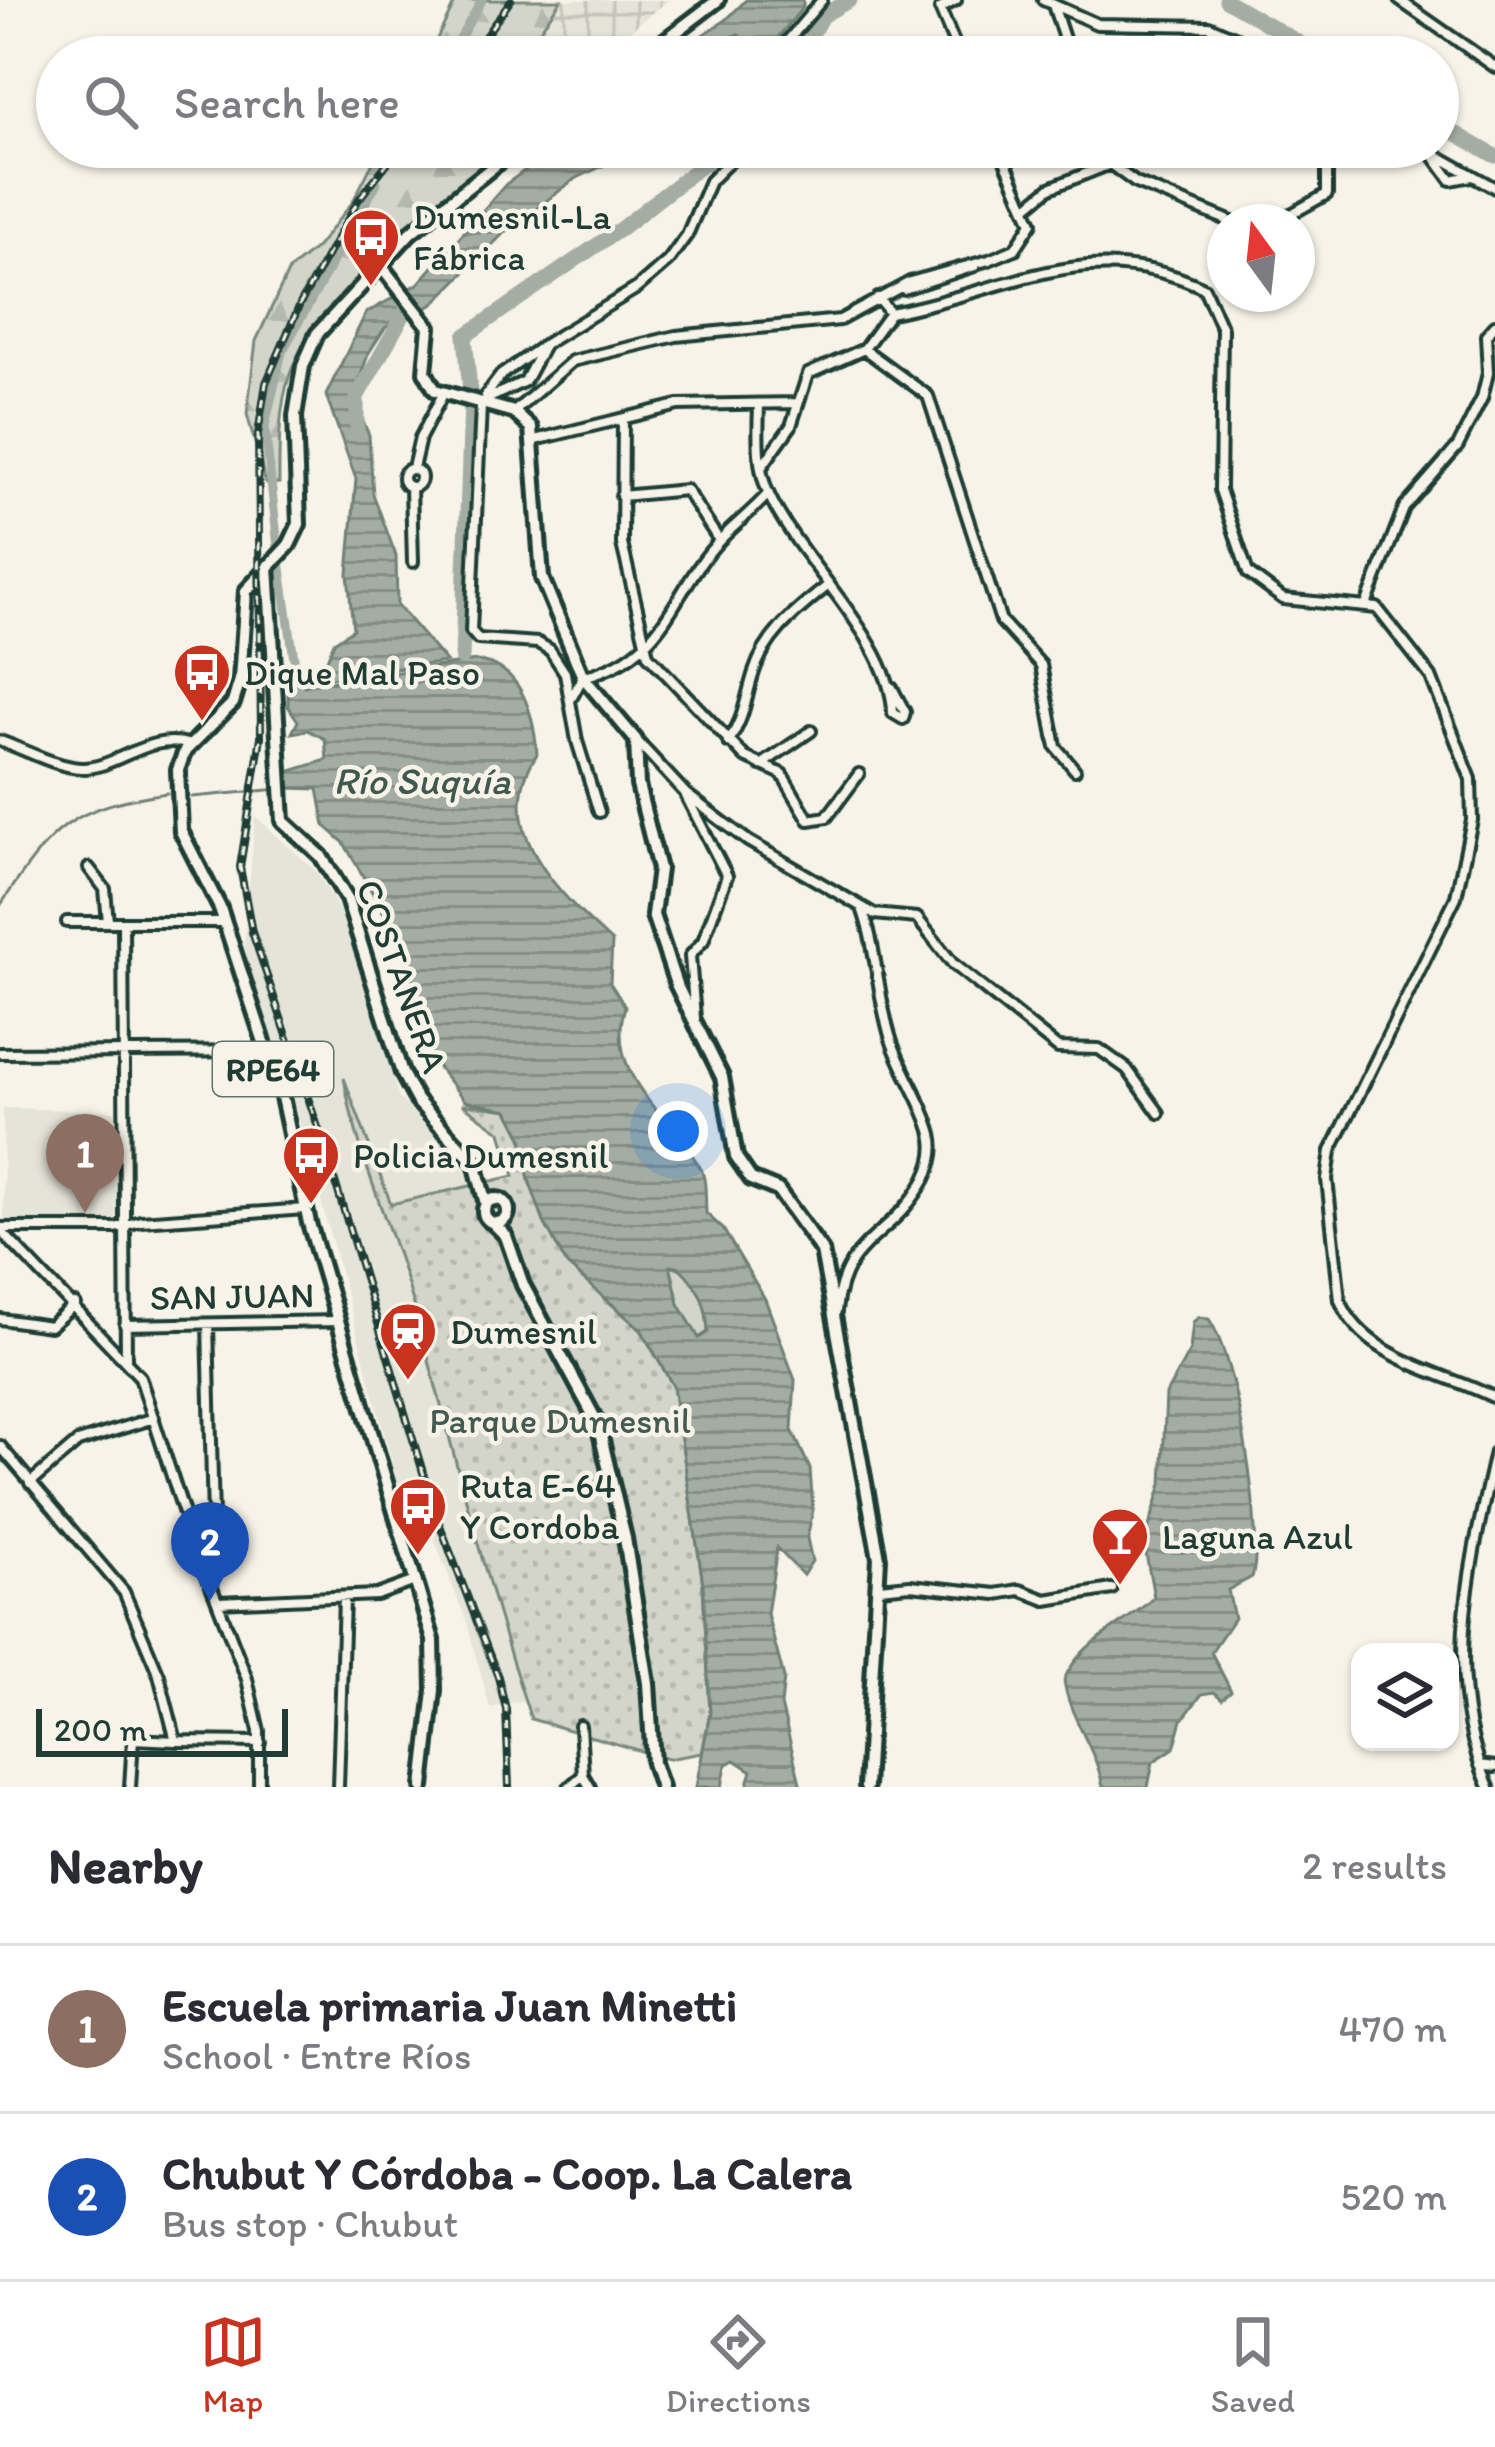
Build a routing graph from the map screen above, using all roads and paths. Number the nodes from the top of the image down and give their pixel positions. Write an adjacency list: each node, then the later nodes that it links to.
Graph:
1 (718, 0): 7 (street)
2 (822, 0): 8 (street)
3 (956, 0): 9 (street)
4 (1043, 0): 6 (street)
5 (1399, 0): 12 (street)
6 (1054, 7): 10 (street); 11 (street)
7 (671, 36)
8 (792, 36)
9 (951, 36)
10 (1063, 36)
11 (1232, 36)
12 (1451, 36)
13 (1459, 42): 14 (street)
14 (1495, 67)
15 (491, 168): 26 (street, RPE64)
16 (723, 168): 30 (street)
17 (1009, 168): 24 (street)
18 (1093, 168): 24 (street)
19 (1119, 168): 25 (street)
20 (1327, 168): 23 (street)
21 (1458, 168): 22 (street)
22 (1495, 188)
23 (1309, 204)
24 (1028, 206): 27 (street)
25 (1207, 212)
26 (379, 263): 32 (street); 44 (street, RPE64)
27 (878, 298): 28 (street); 36 (street)
28 (890, 313): 31 (street); 46 (street)
29 (1495, 325): 46 (street)
30 (545, 344): 33 (street); 33 (street)
31 (864, 349): 34 (street); 57 (street)
32 (442, 396): 33 (street); 43 (street)
33 (482, 401): 36 (street); 50 (street)
34 (798, 403): 35 (street); 39 (street)
35 (759, 405): 37 (street); 39 (street)
36 (514, 412): 38 (street)
37 (622, 419): 38 (street); 41 (street)
38 (535, 440): 48 (street)
39 (761, 468): 40 (street)
40 (768, 494): 42 (street); 45 (street)
41 (621, 496): 42 (street); 47 (street)
42 (719, 540): 47 (street)
43 (413, 562)
44 (268, 566): 55 (street, RPE64); 72 (street, COSTANERA)
45 (826, 587): 49 (street); 54 (street)
46 (1366, 604): 84 (street)
47 (645, 644): 48 (street); 54 (street)
48 (583, 677): 50 (street); 52 (street)
49 (892, 688)
50 (570, 700): 60 (street)
51 (812, 731): 56 (street)
52 (636, 740): 59 (street); 67 (street)
53 (0, 741): 55 (street)
54 (728, 742): 56 (street)
55 (191, 745): 65 (street, RPE64)
56 (760, 766): 58 (street)
57 (1075, 770)
58 (859, 774)
59 (686, 794): 62 (street); 67 (street)
60 (599, 812)
61 (89, 868): 64 (street)
62 (861, 906): 71 (street); 78 (street)
63 (67, 922): 64 (street)
64 (108, 922): 66 (street)
65 (225, 922): 66 (street); 68 (street, RPE64)
66 (123, 923): 70 (street)
67 (695, 1018): 78 (street)
68 (267, 1051): 70 (street); 73 (street, RPE64)
69 (0, 1053): 70 (street)
70 (125, 1053): 75 (street)
71 (1159, 1113)
72 (492, 1201): 74 (street, COSTANERA); 74 (street, COSTANERA)
73 (305, 1210): 75 (street); 80 (street, RPE64)
74 (500, 1220): 107 (street, COSTANERA)
75 (124, 1226): 76 (street); 81 (street)
76 (0, 1229): 77 (street)
77 (75, 1304): 79 (street); 83 (street)
78 (836, 1313): 91 (street)
79 (0, 1319)
80 (340, 1320): 82 (street, SAN JUAN); 90 (street, RPE64)
81 (125, 1324): 82 (street, SAN JUAN); 83 (street)
82 (208, 1324): 89 (street)
83 (126, 1359): 85 (street)
84 (1495, 1398)
85 (154, 1418): 88 (street); 89 (street)
86 (0, 1446): 88 (street)
87 (1495, 1452): 98 (street)
88 (30, 1483): 96 (street)
89 (207, 1578): 94 (street)
90 (416, 1581): 93 (street); 104 (street, RPE64)
91 (879, 1588): 92 (street); 108 (street)
92 (1112, 1589)
93 (344, 1598): 94 (street); 103 (street)
94 (218, 1602): 97 (street)
95 (580, 1726): 100 (street)
96 (176, 1741): 97 (street); 101 (street)
97 (260, 1742): 102 (street)
98 (1480, 1765): 99 (street); 109 (street)
99 (1495, 1767)
100 (583, 1775): 105 (street); 106 (street)
101 (130, 1787)
102 (259, 1787)
103 (338, 1787)
104 (423, 1787)
105 (569, 1787)
106 (590, 1787)
107 (661, 1787)
108 (866, 1787)
109 (1489, 1787)

